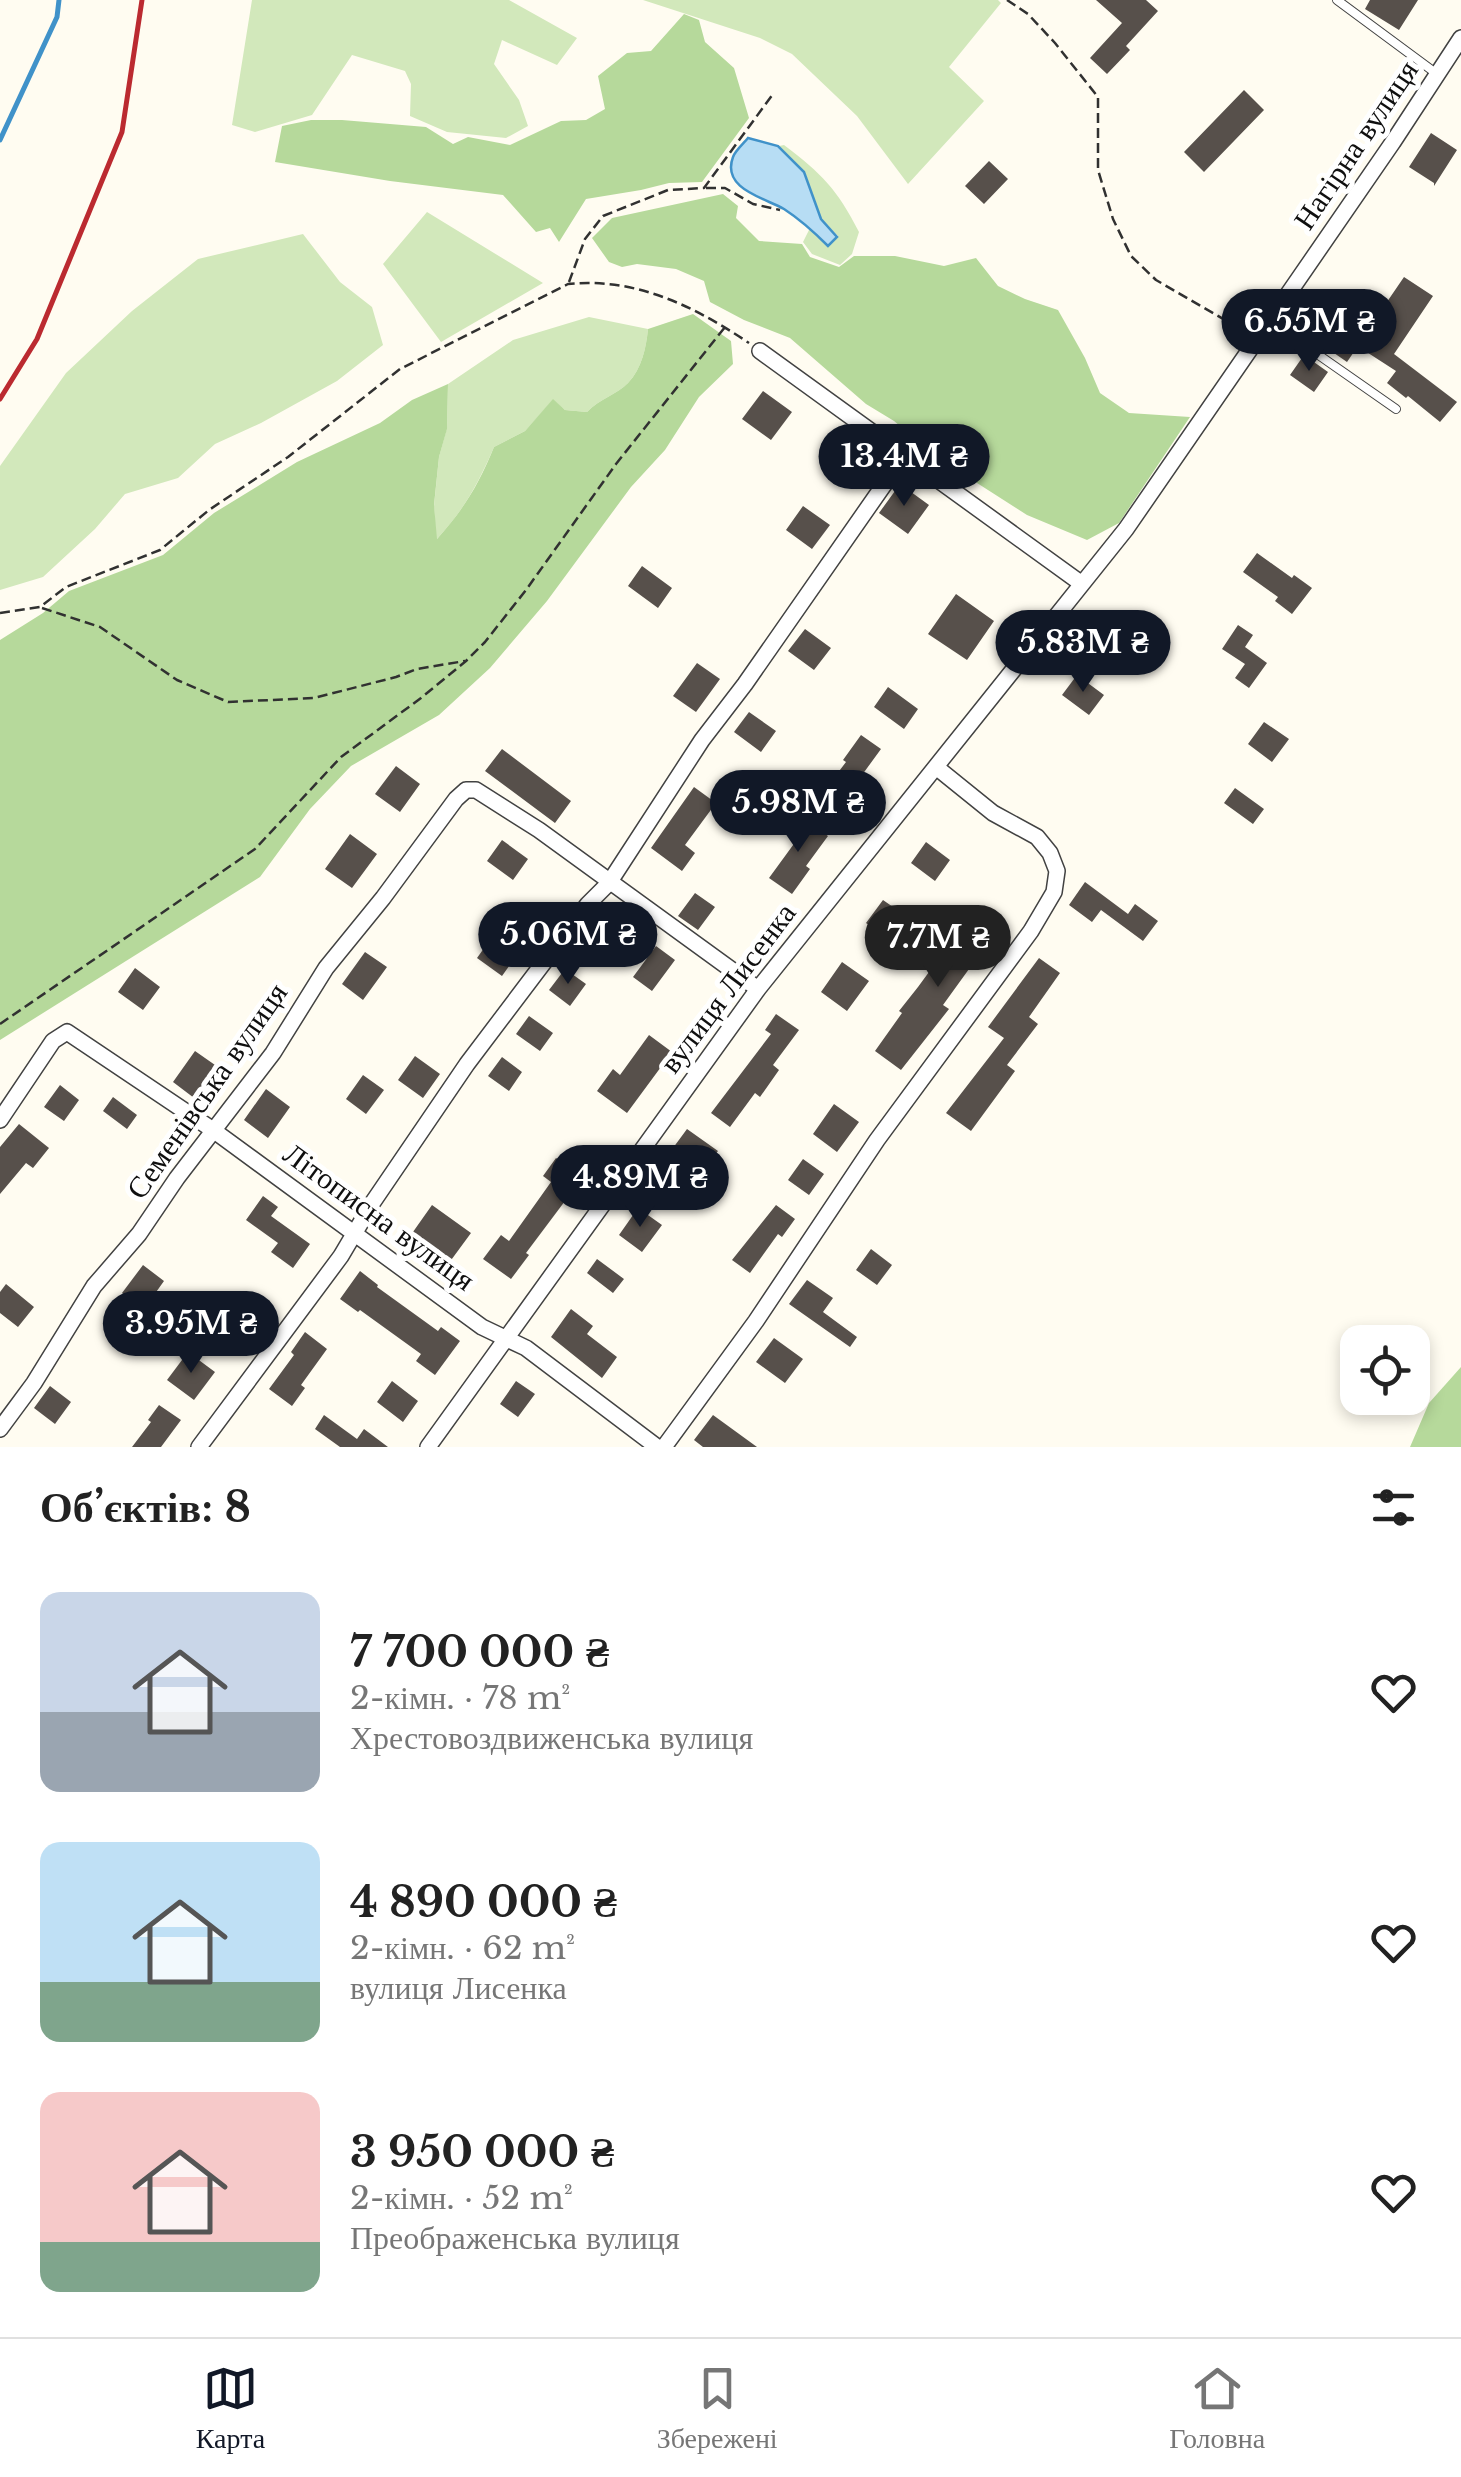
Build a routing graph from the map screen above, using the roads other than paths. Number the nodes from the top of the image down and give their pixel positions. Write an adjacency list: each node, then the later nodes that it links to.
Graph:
1 (1337, 0): 3 (lane)
2 (1461, 38): 3 (street, Нагірна вулиця)
3 (1437, 74): 4 (street, Нагірна вулиця)
4 (1270, 321): 6 (lane); 8 (street, Нагірна вулиця)
5 (760, 351): 7 (street)
6 (1396, 408)
7 (906, 457): 9 (street); 11 (street)
8 (1126, 530): 9 (street, вулиця Лисенка)
9 (1082, 584): 10 (street, вулиця Лисенка)
10 (936, 767): 12 (street, вулиця Лисенка); 21 (street)
11 (609, 883): 12 (street); 14 (street, Семенівська вулиця); 15 (street)
12 (758, 989): 16 (street, вулиця Лисенка)
13 (0, 1120): 14 (street, Літописна вулиця)
14 (213, 1130): 15 (street, Літописна вулиця); 17 (street, Семенівська вулиця)
15 (356, 1232): 16 (street, Літописна вулиця); 18 (street)
16 (506, 1339): 19 (street, вулиця Лисенка); 20 (street, Літописна вулиця)
17 (0, 1429)
18 (199, 1447)
19 (428, 1447)
20 (657, 1447)
21 (664, 1447)

